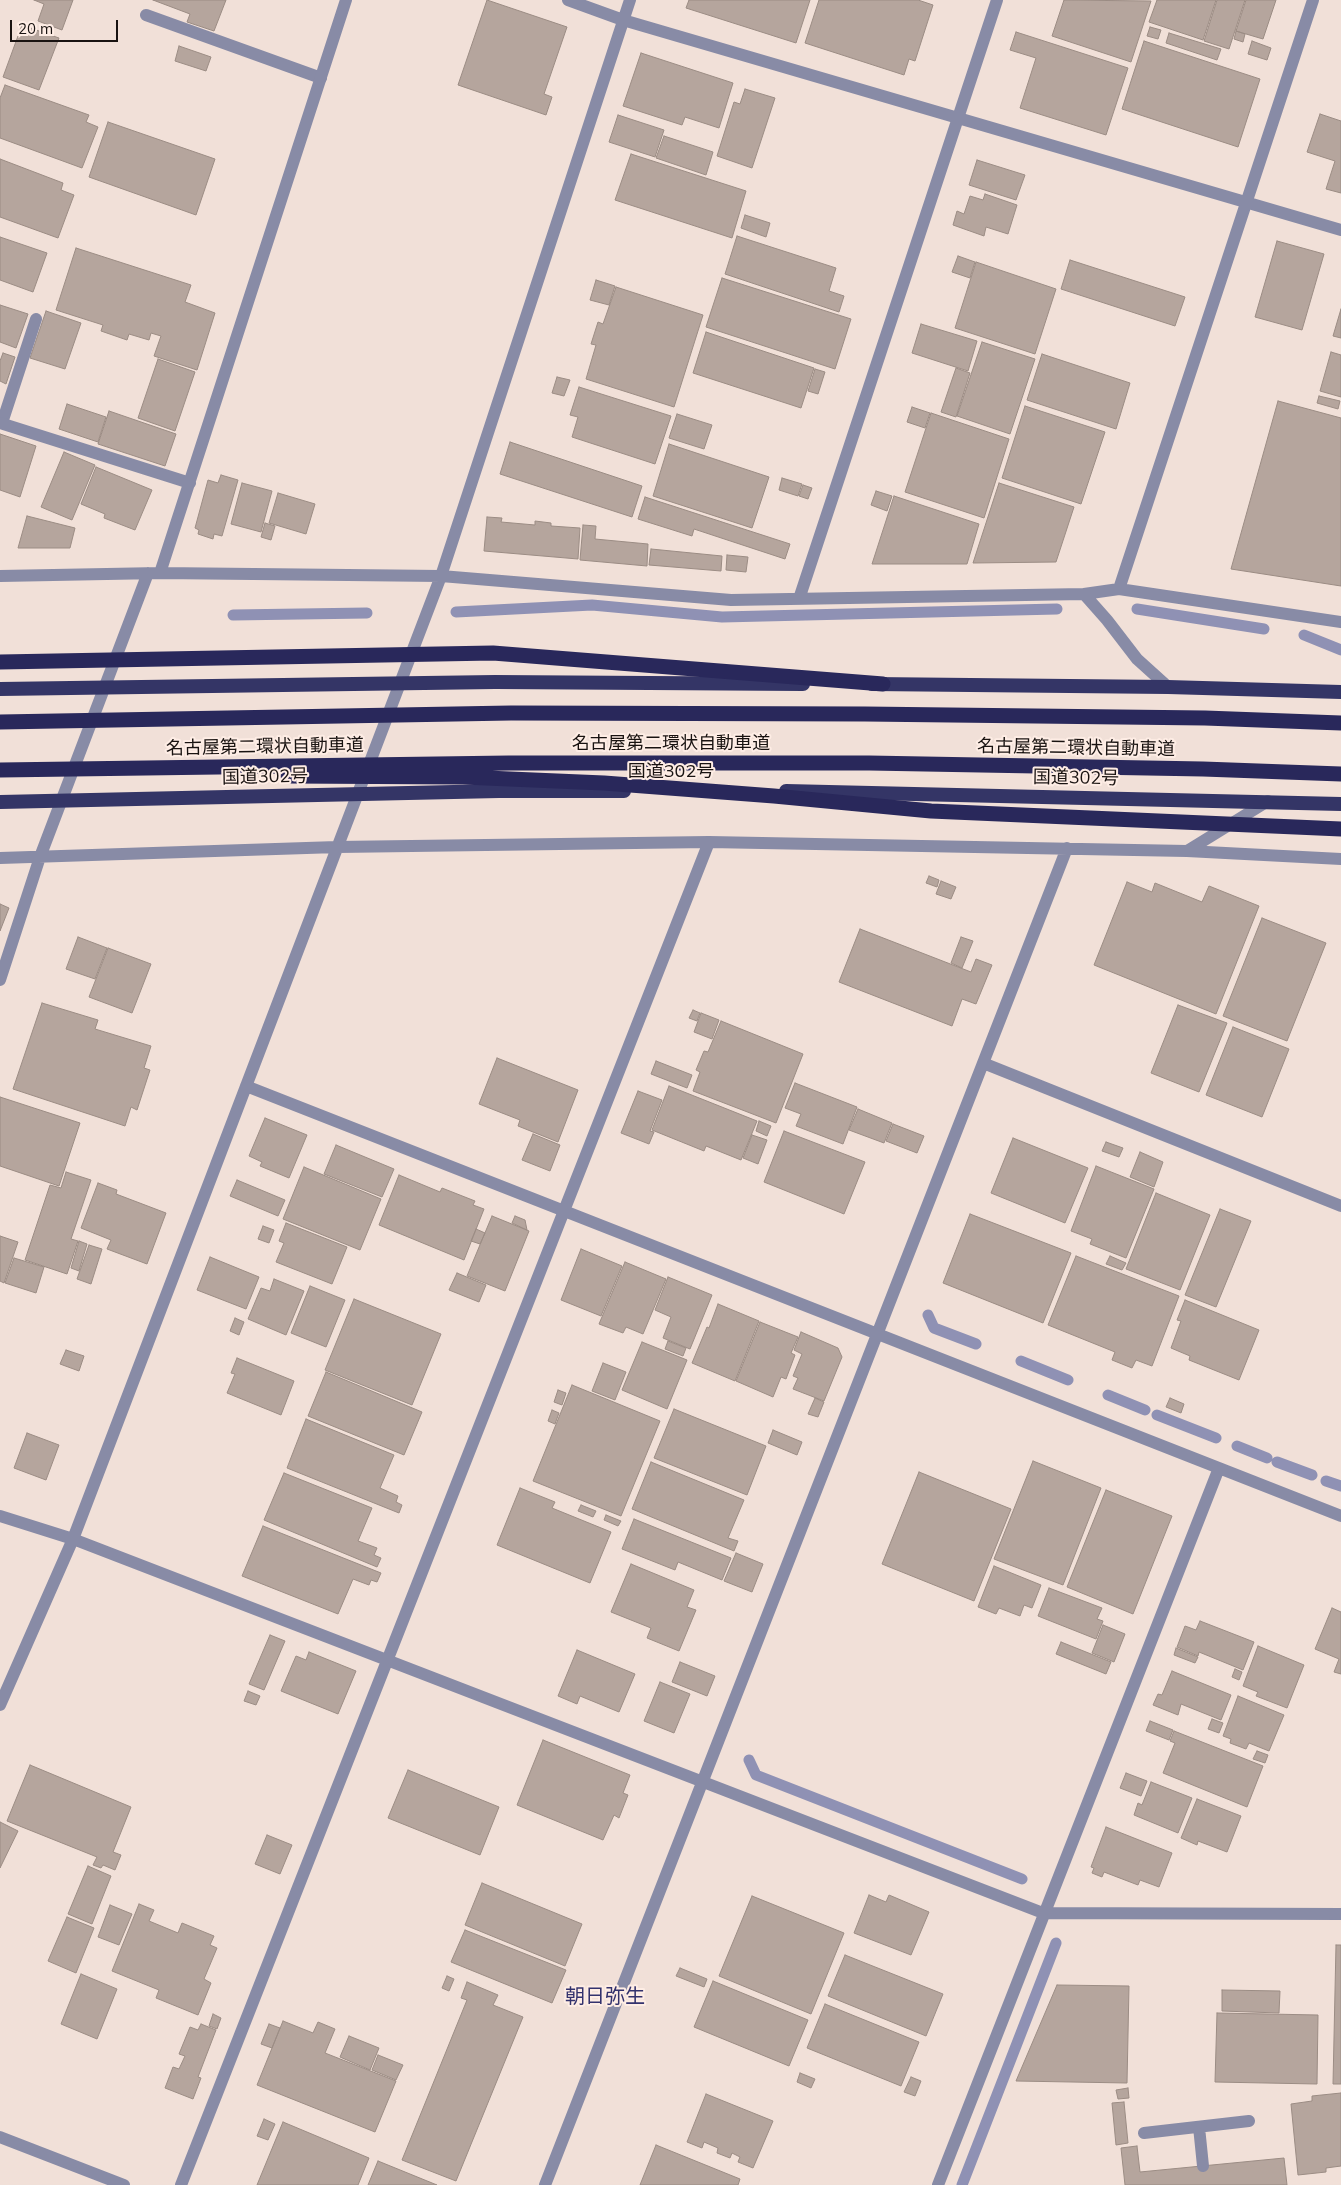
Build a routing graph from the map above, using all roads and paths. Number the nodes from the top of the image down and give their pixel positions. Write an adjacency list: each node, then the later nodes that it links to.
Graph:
1 (346, 0): 8 (street)
2 (568, 0): 7 (street)
3 (630, 0): 7 (street)
4 (997, 0): 9 (street)
5 (1313, 0): 10 (street)
6 (146, 15): 8 (street)
7 (623, 20): 9 (street); 17 (street)
8 (321, 78): 14 (street)
9 (958, 118): 10 (street); 20 (street)
10 (1246, 202): 11 (street); 18 (street)
11 (1341, 230)
12 (36, 319): 13 (street)
13 (1, 423): 14 (street)
14 (190, 483): 15 (street)
15 (154, 573): 16 (street); 17 (street); 40 (street)
16 (0, 576)
17 (441, 576): 20 (street); 37 (street)
18 (1119, 589): 19 (street); 21 (street)
19 (1084, 594): 20 (street); 24 (street)
20 (799, 599)
21 (1341, 622)
22 (0, 662): 23 (highway)
23 (883, 684): 24 (highway); 25 (highway)
24 (1168, 687): 26 (highway)
25 (0, 689)
26 (1341, 692)
27 (0, 722): 28 (highway, 名古屋第二環状自動車道)
28 (1341, 723)
29 (84, 768): 30 (highway, 名古屋第二環状自動車道); 31 (highway, 名古屋第二環状自動車道); 35 (highway)
30 (0, 770)
31 (1341, 774)
32 (1268, 801): 33 (highway, 国道302号); 34 (highway, 国道302号); 39 (street)
33 (0, 802)
34 (1341, 804)
35 (1341, 830)
36 (709, 842): 37 (street); 38 (street); 47 (street)
37 (337, 847): 40 (street); 45 (street)
38 (1067, 848): 39 (street); 44 (street)
39 (1187, 851): 42 (street)
40 (40, 857): 41 (street); 43 (street)
41 (0, 858)
42 (1341, 859)
43 (0, 980)
44 (983, 1063): 46 (street); 48 (street)
45 (246, 1086): 47 (street); 52 (street)
46 (1341, 1206)
47 (564, 1211): 48 (street); 53 (street)
48 (877, 1334): 49 (street); 55 (street)
49 (1219, 1468): 51 (street); 56 (street)
50 (0, 1516): 52 (street)
51 (1341, 1516)
52 (74, 1538): 53 (street); 54 (street)
53 (387, 1660): 55 (street); 64 (street)
54 (0, 1705)
55 (702, 1782): 56 (street); 65 (street)
56 (1043, 1913): 57 (street); 66 (street)
57 (1341, 1914)
58 (1249, 2121): 59 (street)
59 (1199, 2127): 60 (street); 62 (street)
60 (1144, 2133)
61 (0, 2137): 63 (street)
62 (1203, 2166)
63 (124, 2185)
64 (181, 2185)
65 (545, 2185)
66 (938, 2185)

